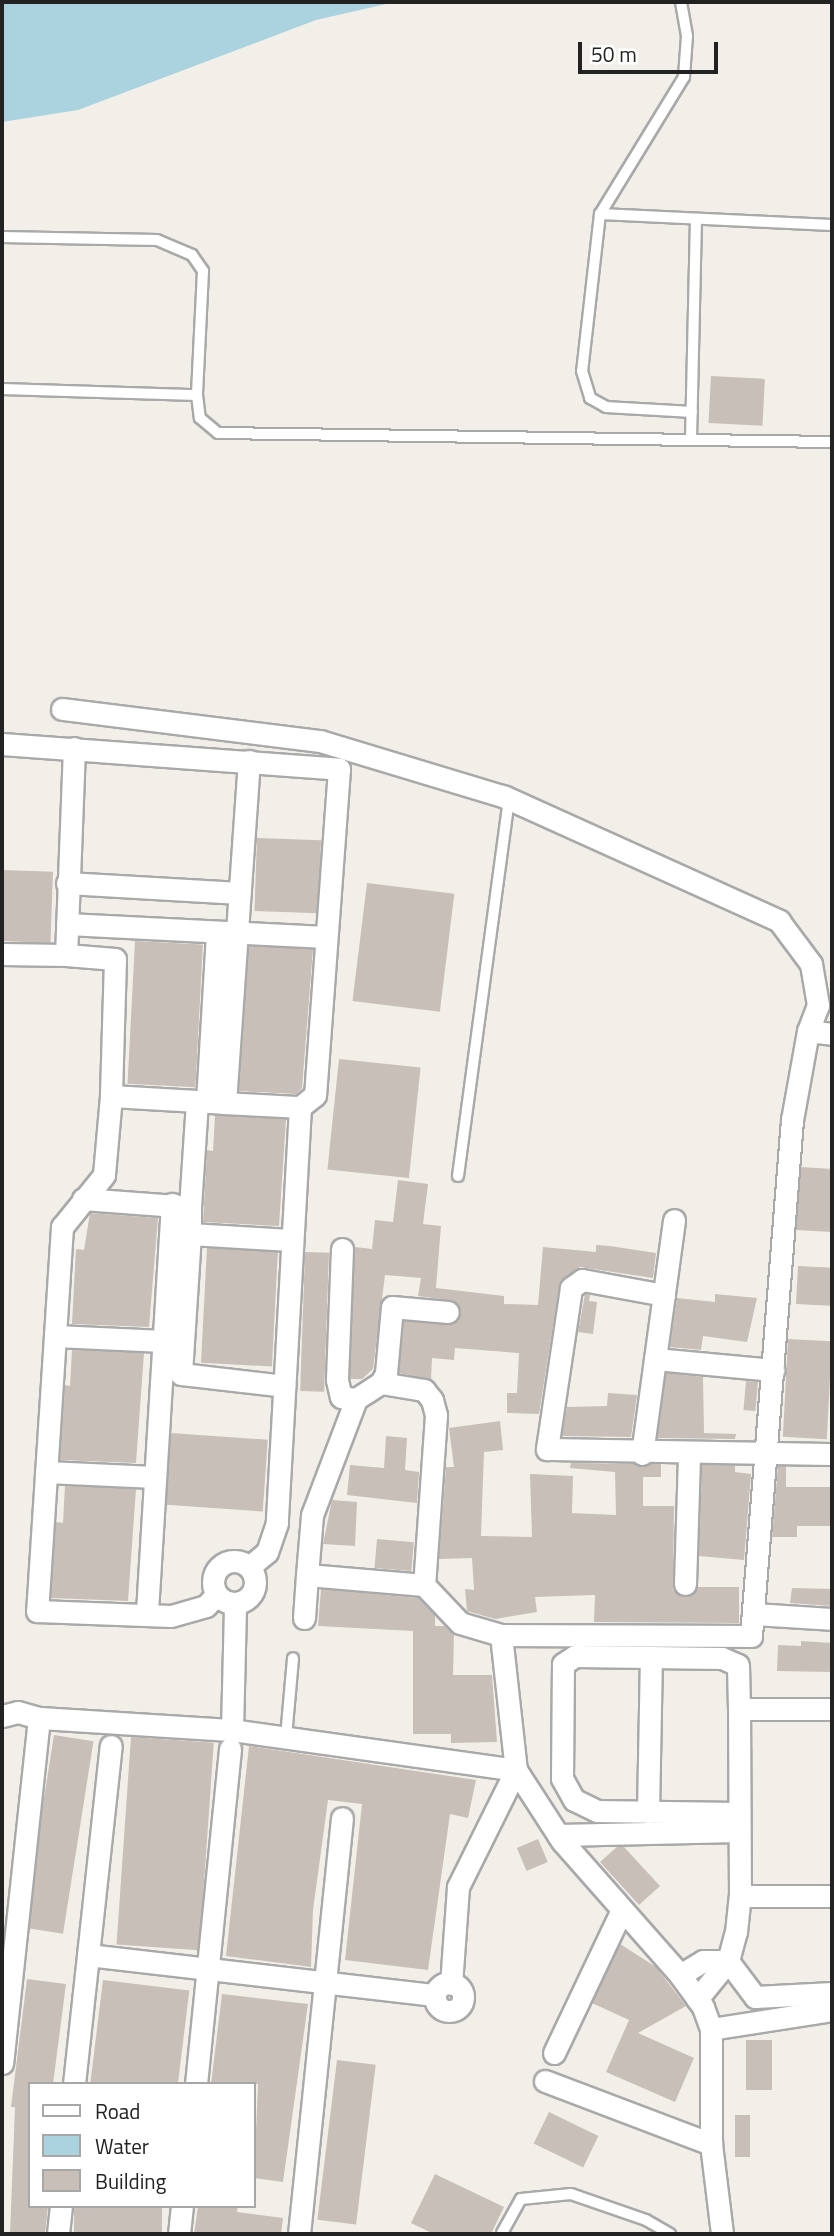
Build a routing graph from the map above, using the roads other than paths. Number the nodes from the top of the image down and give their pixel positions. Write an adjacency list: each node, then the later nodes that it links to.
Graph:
1 (681, 2): 2 (lane)
2 (600, 215): 3 (lane); 8 (lane)
3 (696, 219): 4 (lane); 8 (lane)
4 (832, 225)
5 (2, 237): 7 (lane)
6 (2, 390): 7 (lane)
7 (198, 395): 9 (lane)
8 (692, 412): 9 (lane)
9 (691, 439): 10 (lane)
10 (832, 442)
11 (62, 709): 12 (street)
12 (240, 731): 15 (street); 17 (street)
13 (2, 744): 14 (street)
14 (74, 748): 15 (street); 18 (street)
15 (189, 757): 16 (street)
16 (249, 761): 19 (street); 22 (street)
17 (509, 800): 25 (street); 30 (lane)
18 (67, 883): 19 (street); 20 (street)
19 (240, 893): 21 (street)
20 (66, 924): 21 (street); 24 (street)
21 (226, 933): 22 (street); 28 (street)
22 (326, 937): 29 (street)
23 (2, 954): 24 (street)
24 (66, 955): 27 (street)
25 (808, 1031): 26 (street); 42 (street)
26 (832, 1034)
27 (111, 1096): 28 (street); 31 (street)
28 (209, 1102): 29 (street); 32 (street)
29 (300, 1107): 35 (street)
30 (458, 1176)
31 (83, 1199): 32 (street); 39 (street)
32 (181, 1205): 34 (street); 40 (street)
33 (674, 1220): 37 (street)
34 (190, 1234): 35 (street); 44 (street)
35 (290, 1240): 44 (street)
36 (342, 1249): 45 (street)
37 (664, 1294): 41 (street); 46 (street)
38 (448, 1312): 43 (street)
39 (55, 1336): 40 (street); 50 (street)
40 (164, 1341): 51 (street)
41 (655, 1359): 42 (street); 46 (street)
42 (773, 1370): 48 (street)
43 (381, 1384): 45 (street); 55 (street)
44 (284, 1386): 52 (street)
45 (356, 1399): 53 (street)
46 (642, 1454): 47 (street)
47 (689, 1454): 48 (street); 54 (street)
48 (766, 1454): 49 (street); 58 (street)
49 (832, 1454)
50 (46, 1472): 51 (street); 57 (street)
51 (155, 1477): 57 (street)
52 (249, 1567): 56 (street); 56 (street)
53 (307, 1575): 55 (street); 59 (street)
54 (685, 1584)
55 (424, 1585): 61 (street)
56 (226, 1599): 57 (street); 69 (street)
57 (147, 1612)
58 (753, 1614): 60 (street); 61 (street)
59 (304, 1618)
60 (832, 1619)
61 (501, 1635): 71 (street)
62 (651, 1657): 64 (street); 72 (street); 72 (street)
63 (293, 1658): 68 (lane)
64 (739, 1709): 65 (street); 74 (street)
65 (832, 1709)
66 (2, 1716): 67 (street)
67 (38, 1718): 69 (street); 80 (street)
68 (286, 1737): 69 (street); 71 (street)
69 (231, 1739): 83 (street)
70 (111, 1746): 81 (street)
71 (516, 1770): 75 (street); 85 (street)
72 (648, 1812): 74 (street)
73 (342, 1818): 85 (street)
74 (738, 1822): 75 (street); 76 (street)
75 (558, 1835): 78 (street)
76 (740, 1896): 77 (street); 82 (street)
77 (832, 1896)
78 (621, 1912): 84 (street); 90 (street)
79 (2, 1919): 80 (street)
80 (18, 1938): 91 (street)
81 (88, 1955): 83 (street); 93 (street)
82 (728, 1961): 84 (street); 86 (street); 87 (street)
83 (208, 1970): 85 (street); 94 (street)
84 (680, 1975): 87 (street)
85 (325, 1984): 101 (street)
86 (832, 1993)
87 (697, 1999): 89 (street)
88 (832, 2010): 89 (street)
89 (711, 2029): 95 (street)
90 (554, 2053)
91 (2, 2063)
92 (544, 2081): 95 (street)
93 (74, 2082)
94 (196, 2082)
95 (712, 2144): 103 (street)
96 (61, 2208): 99 (street)
97 (182, 2208): 100 (street)
98 (502, 2233): 102 (lane)
99 (58, 2234)
100 (179, 2234)
101 (299, 2234)
102 (670, 2234)
103 (722, 2234)

